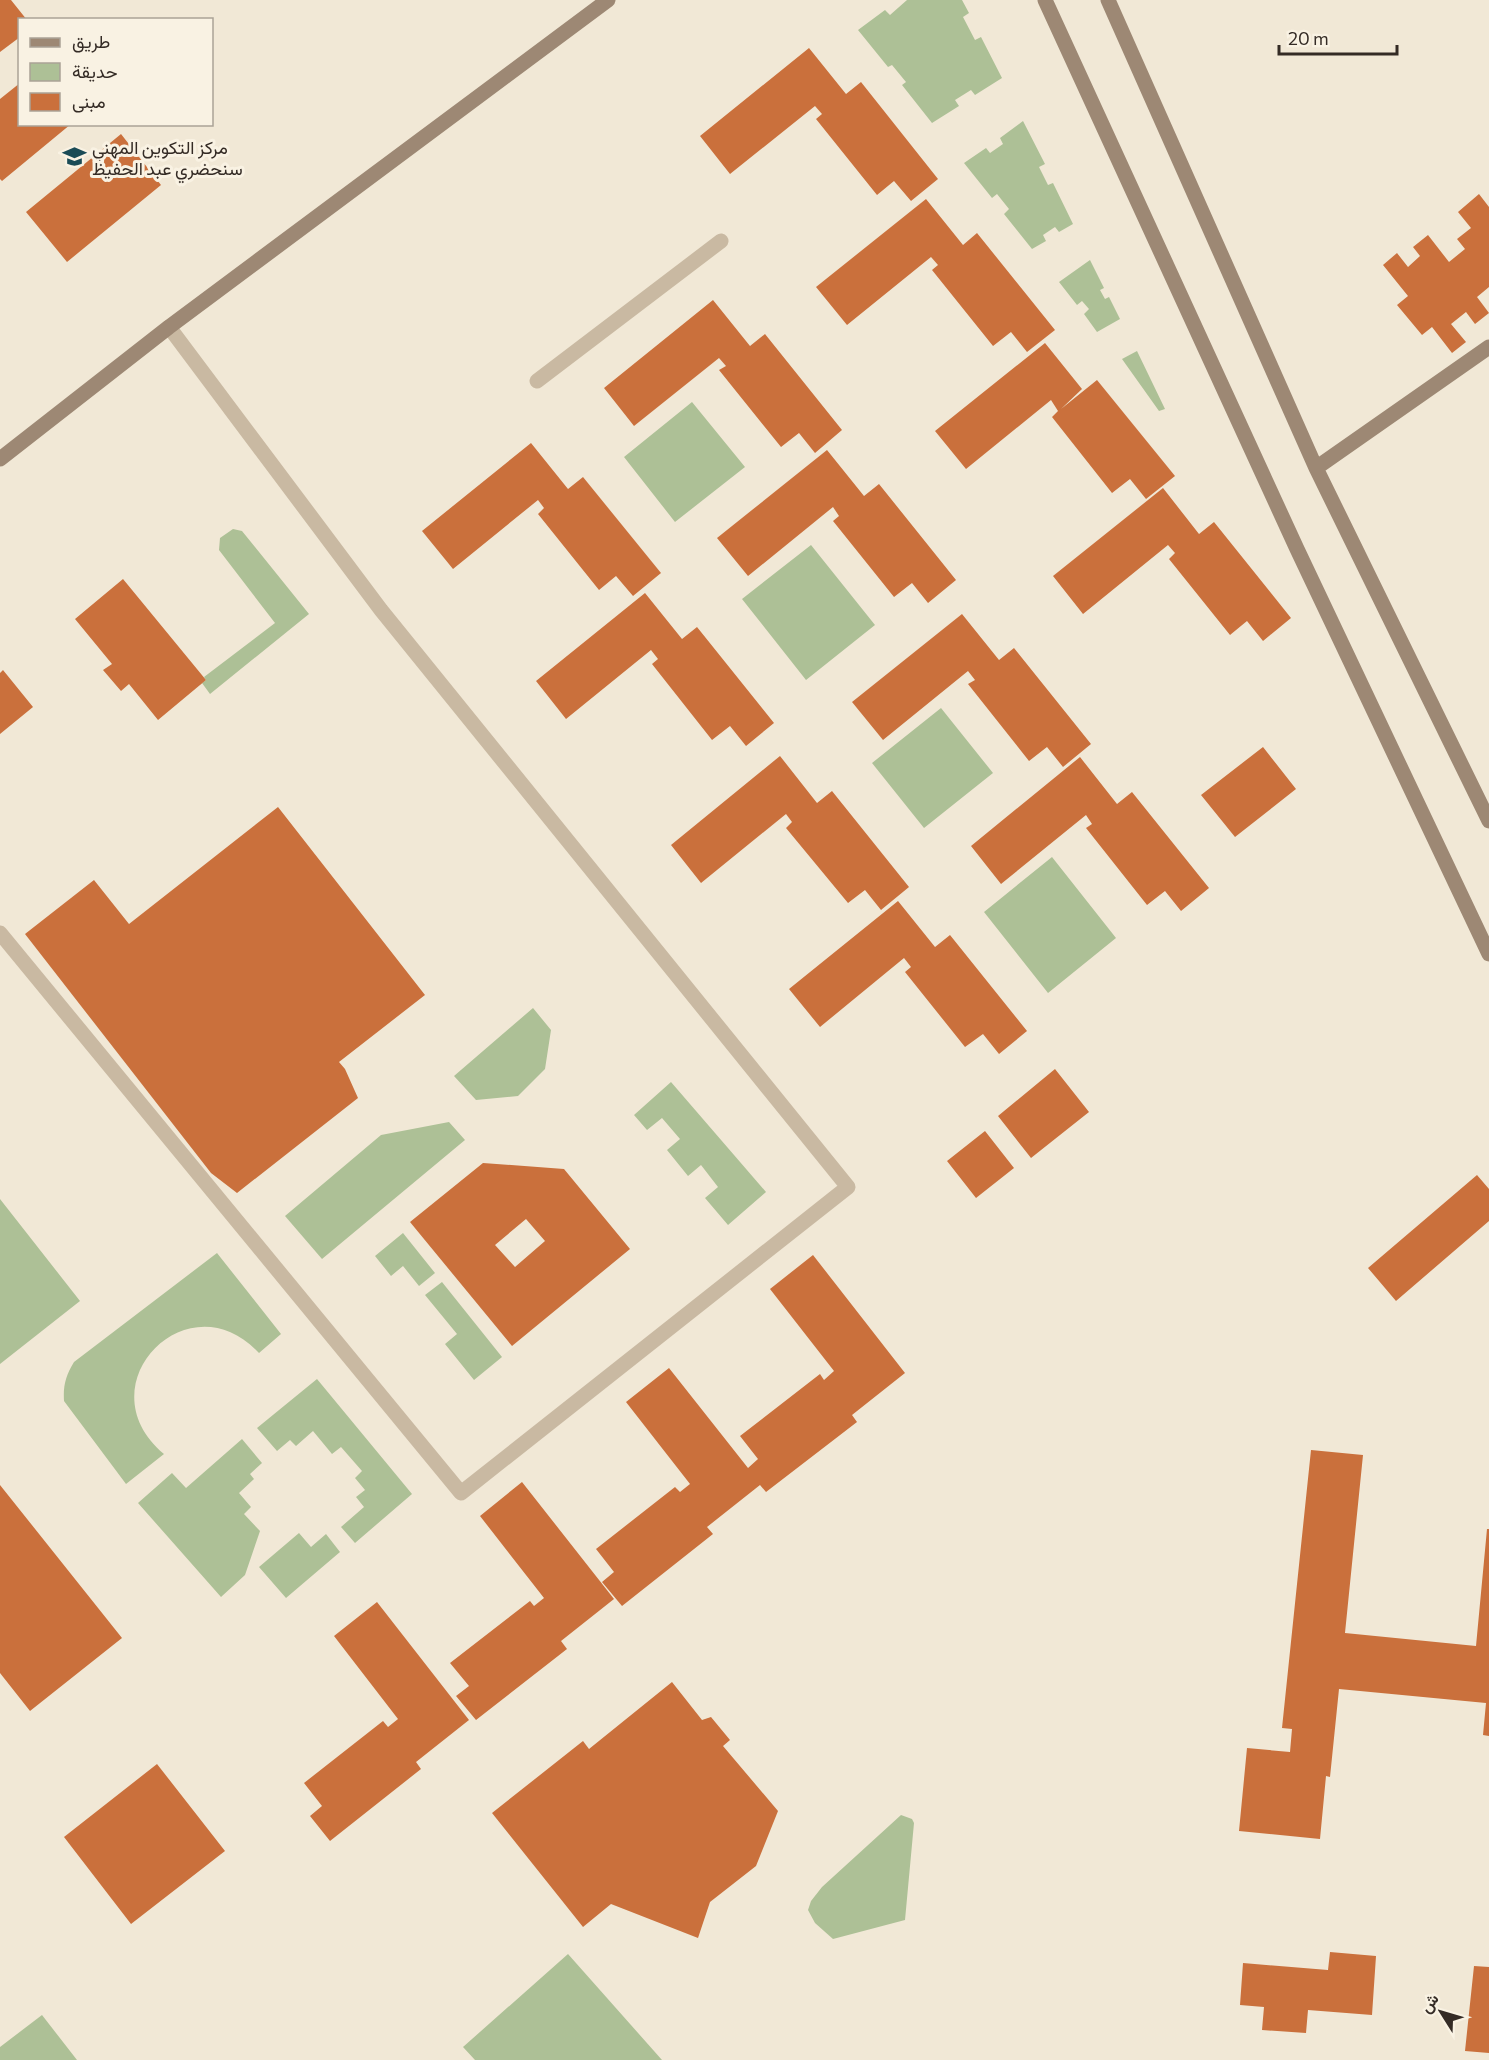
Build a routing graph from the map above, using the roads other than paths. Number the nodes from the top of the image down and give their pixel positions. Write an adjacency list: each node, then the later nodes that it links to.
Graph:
1 (608, 0): 5 (main road)
2 (1045, 0): 12 (main road)
3 (1108, 0): 9 (main road)
4 (721, 241): 7 (lane)
5 (169, 327): 8 (main road); 11 (lane)
6 (1489, 347): 9 (main road)
7 (537, 381)
8 (0, 459)
9 (1316, 468): 10 (main road)
10 (1489, 821)
11 (0, 933)
12 (1489, 954)

